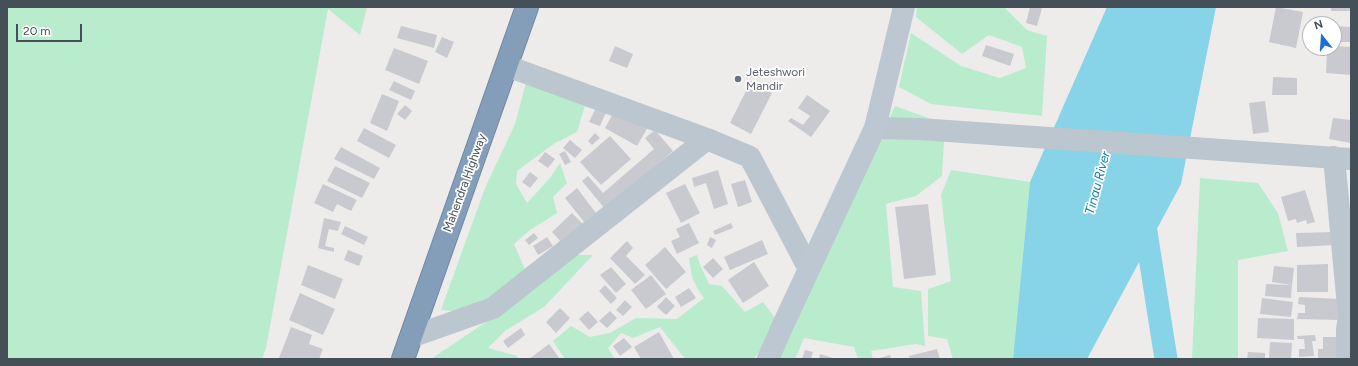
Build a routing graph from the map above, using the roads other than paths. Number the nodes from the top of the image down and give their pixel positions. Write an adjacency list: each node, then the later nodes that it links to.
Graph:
1 (527, 7): 3 (highway, Mahendra Highway)
2 (904, 7): 4 (street)
3 (507, 66): 5 (street); 8 (highway, Mahendra Highway)
4 (875, 128): 6 (street); 7 (street)
5 (707, 140): 7 (street); 8 (street)
6 (1342, 158): 11 (street)
7 (809, 269): 10 (street)
8 (411, 337): 9 (highway, Mahendra Highway)
9 (403, 359)
10 (768, 359)
11 (1347, 359)

